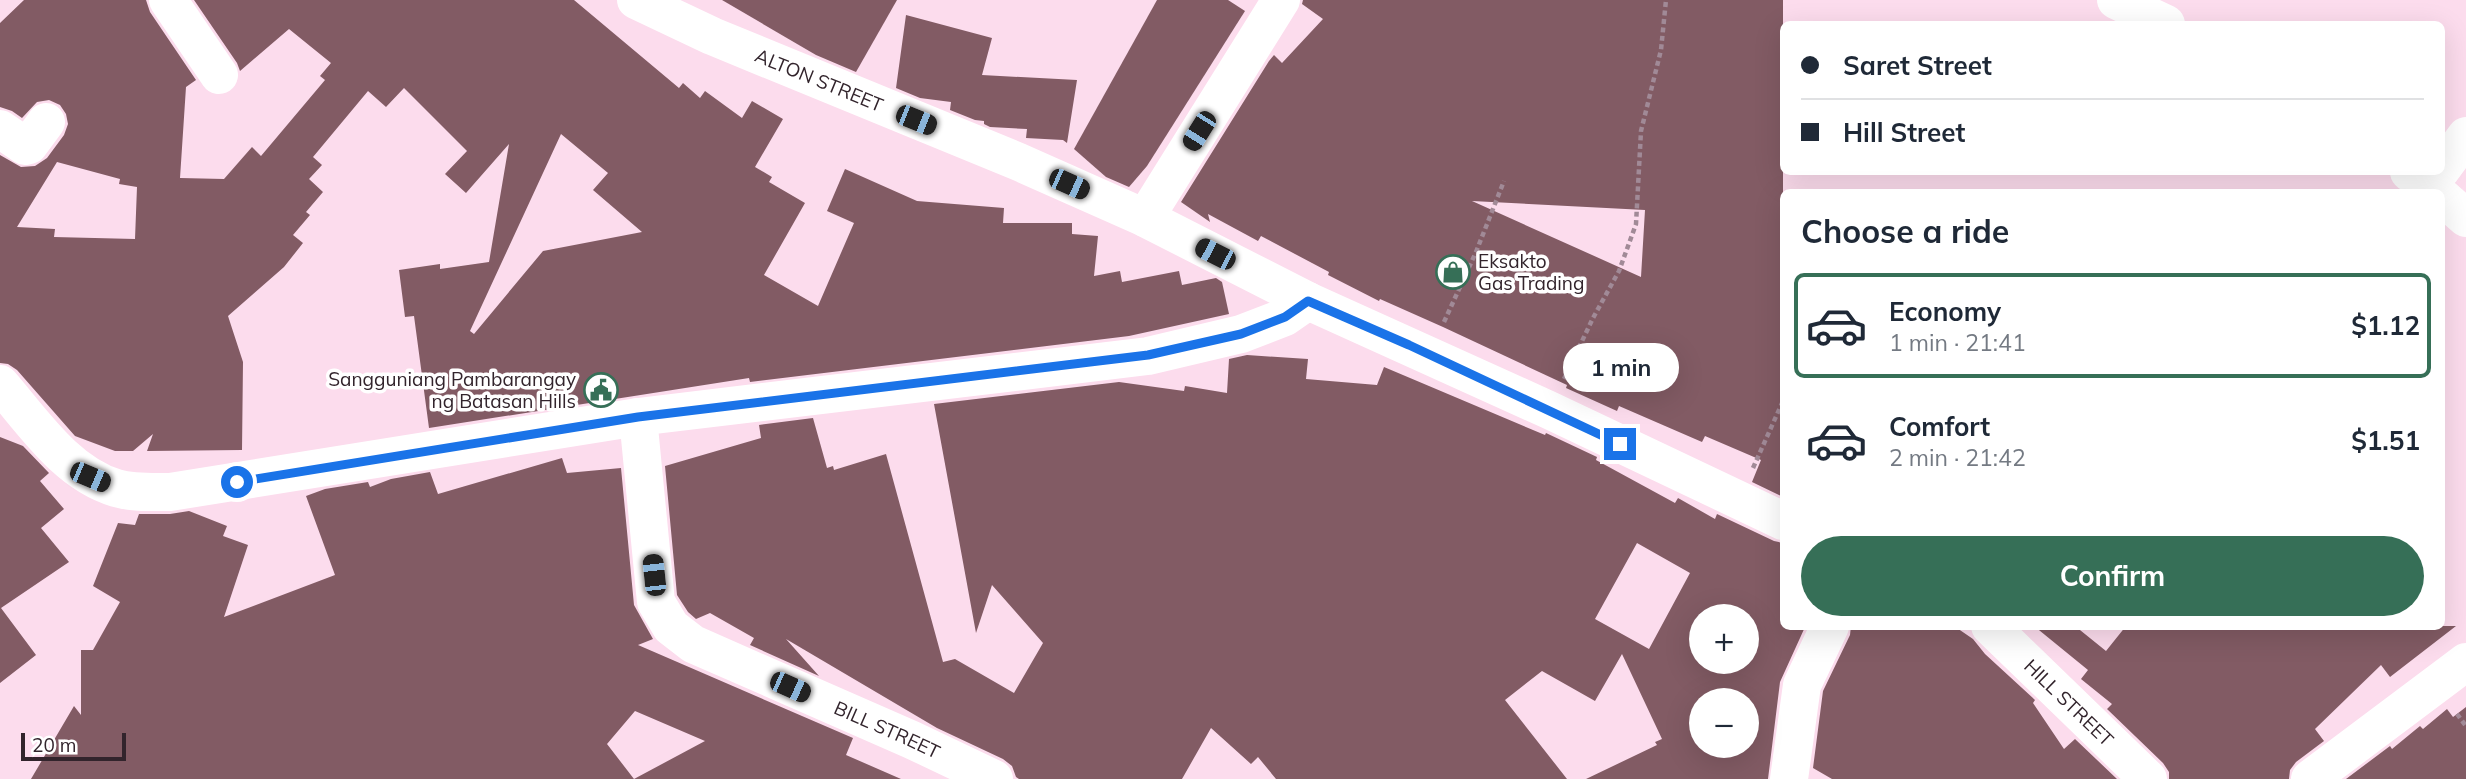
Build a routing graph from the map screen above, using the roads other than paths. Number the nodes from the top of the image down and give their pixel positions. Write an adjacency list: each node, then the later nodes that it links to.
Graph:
1 (168, 0): 4 (street)
2 (636, 0): 10 (street, ALTON STREET)
3 (1281, 0): 10 (street)
4 (219, 75)
5 (46, 122): 6 (street)
6 (0, 129)
7 (2466, 136): 8 (street)
8 (2445, 165)
9 (2445, 194): 11 (street)
10 (1145, 218): 12 (street, ALTON STREET)
11 (2466, 218)
12 (1308, 301): 14 (street); 15 (street)
13 (0, 384): 14 (street)
14 (638, 417): 19 (street, BILL STREET)
15 (1780, 521)
16 (1828, 630): 20 (street)
17 (1994, 630): 21 (street, HILL STREET)
18 (2466, 662): 22 (street)
19 (994, 779)
20 (1789, 779)
21 (2148, 779)
22 (2310, 779)

